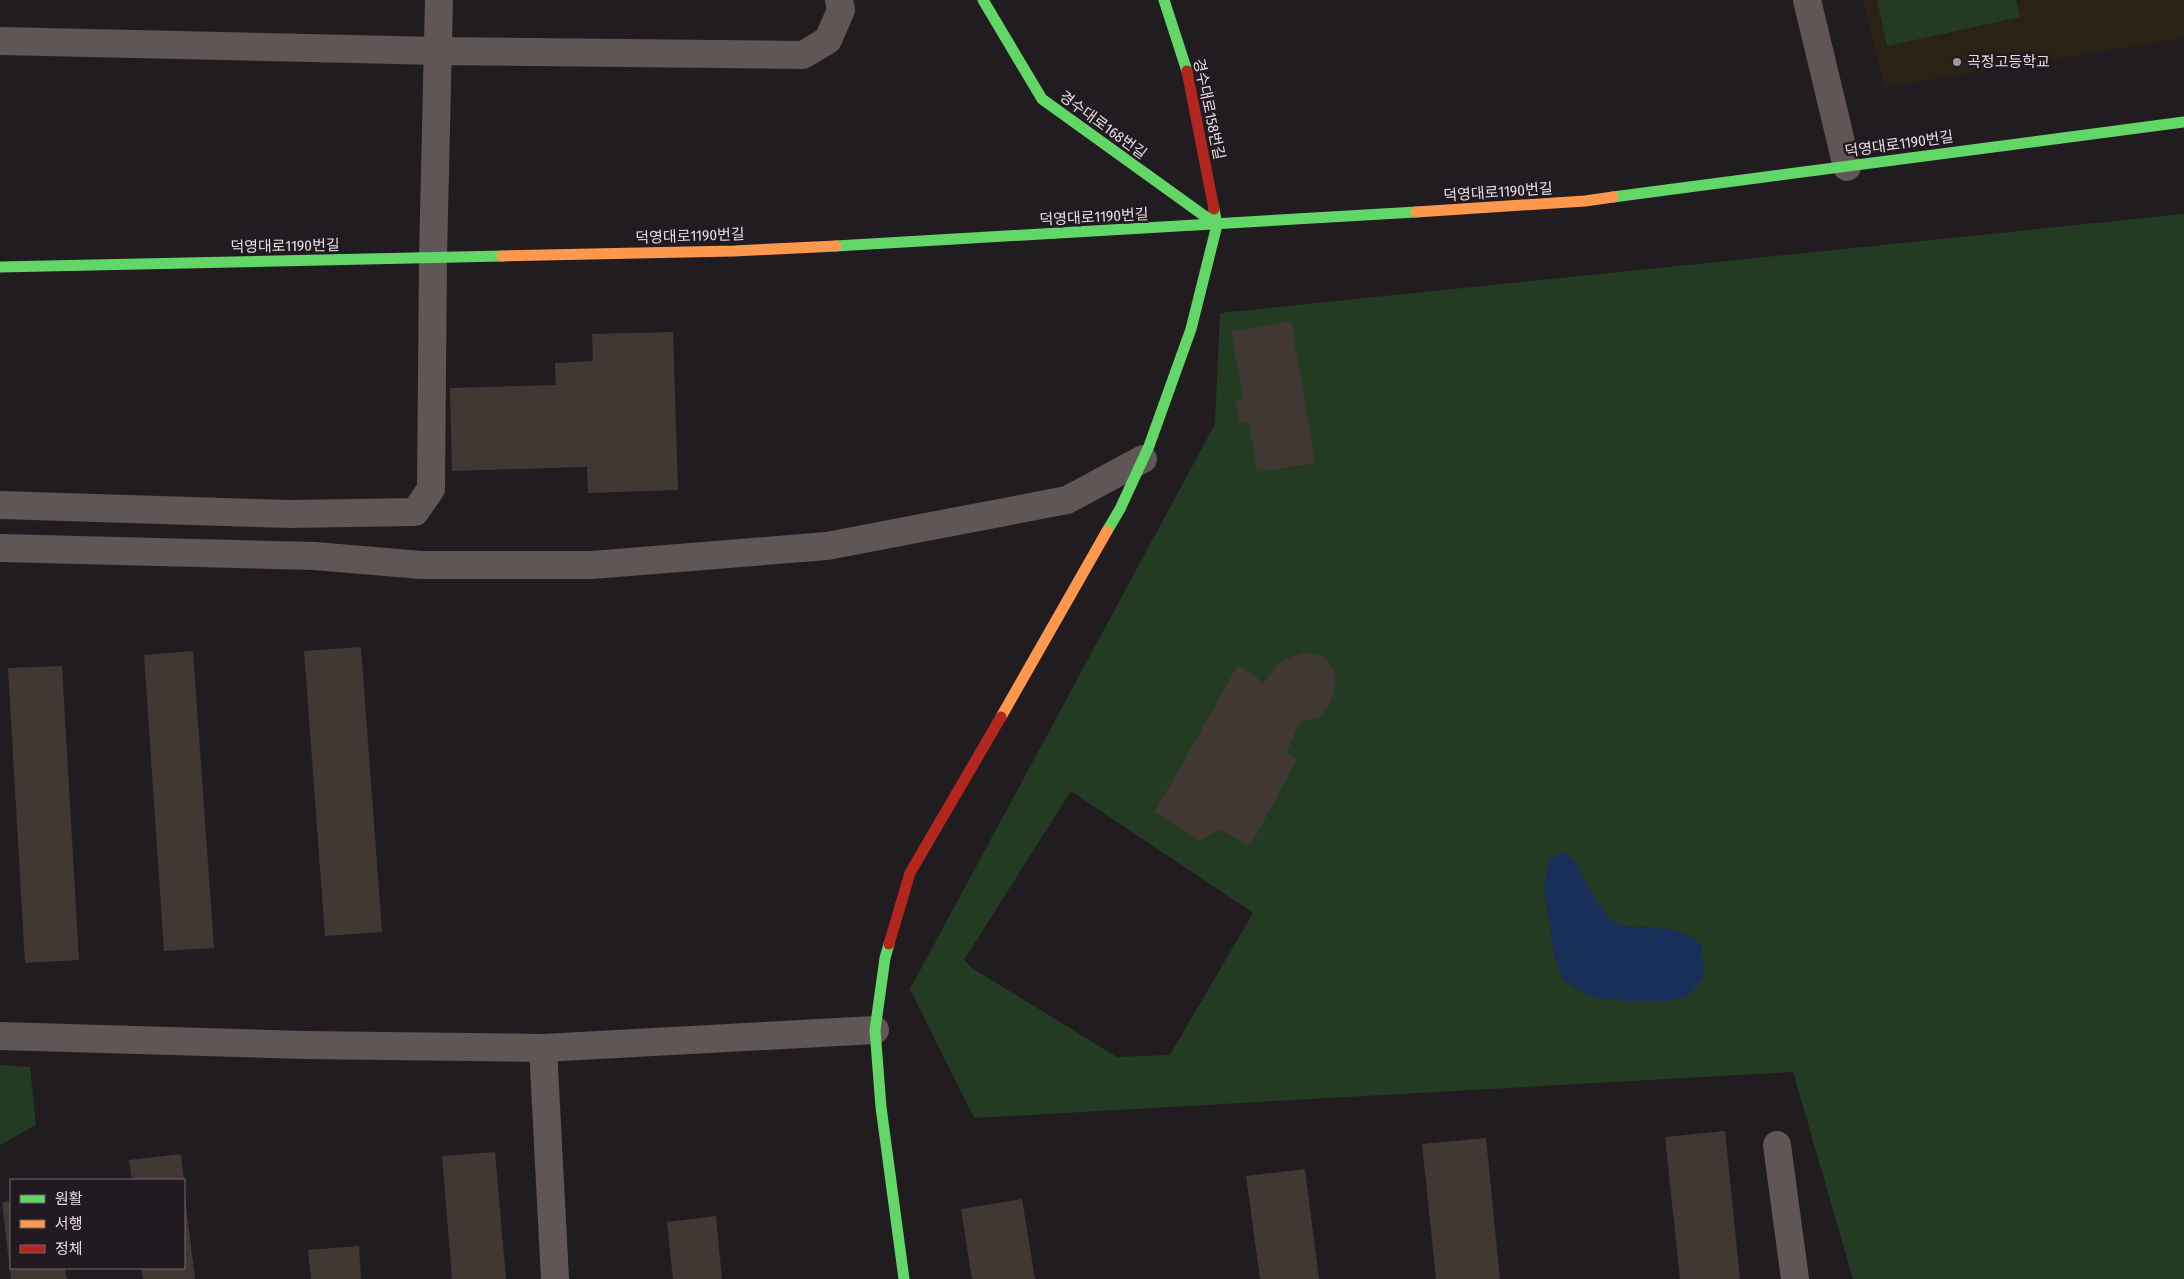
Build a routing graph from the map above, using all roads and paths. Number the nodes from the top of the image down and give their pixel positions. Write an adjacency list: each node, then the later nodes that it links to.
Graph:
1 (439, 0): 7 (street)
2 (839, 0): 7 (street)
3 (983, 0): 10 (street, 경수대로168번길)
4 (1164, 0): 10 (street, 경수대로158번길)
5 (1807, 0): 9 (street)
6 (0, 41): 7 (street)
7 (438, 51): 11 (street)
8 (2184, 122): 9 (street, 덕영대로1190번길)
9 (1847, 166): 10 (street, 덕영대로1190번길)
10 (1217, 225): 11 (street, 덕영대로1190번길); 13 (street)
11 (433, 257): 12 (street, 덕영대로1190번길); 14 (street)
12 (0, 267)
13 (1143, 459): 15 (street); 16 (street)
14 (0, 506)
15 (0, 548)
16 (875, 1030): 18 (street); 21 (street)
17 (0, 1036): 18 (street)
18 (543, 1048): 20 (street)
19 (1777, 1145): 22 (street)
20 (554, 1279)
21 (904, 1279)
22 (1795, 1279)

